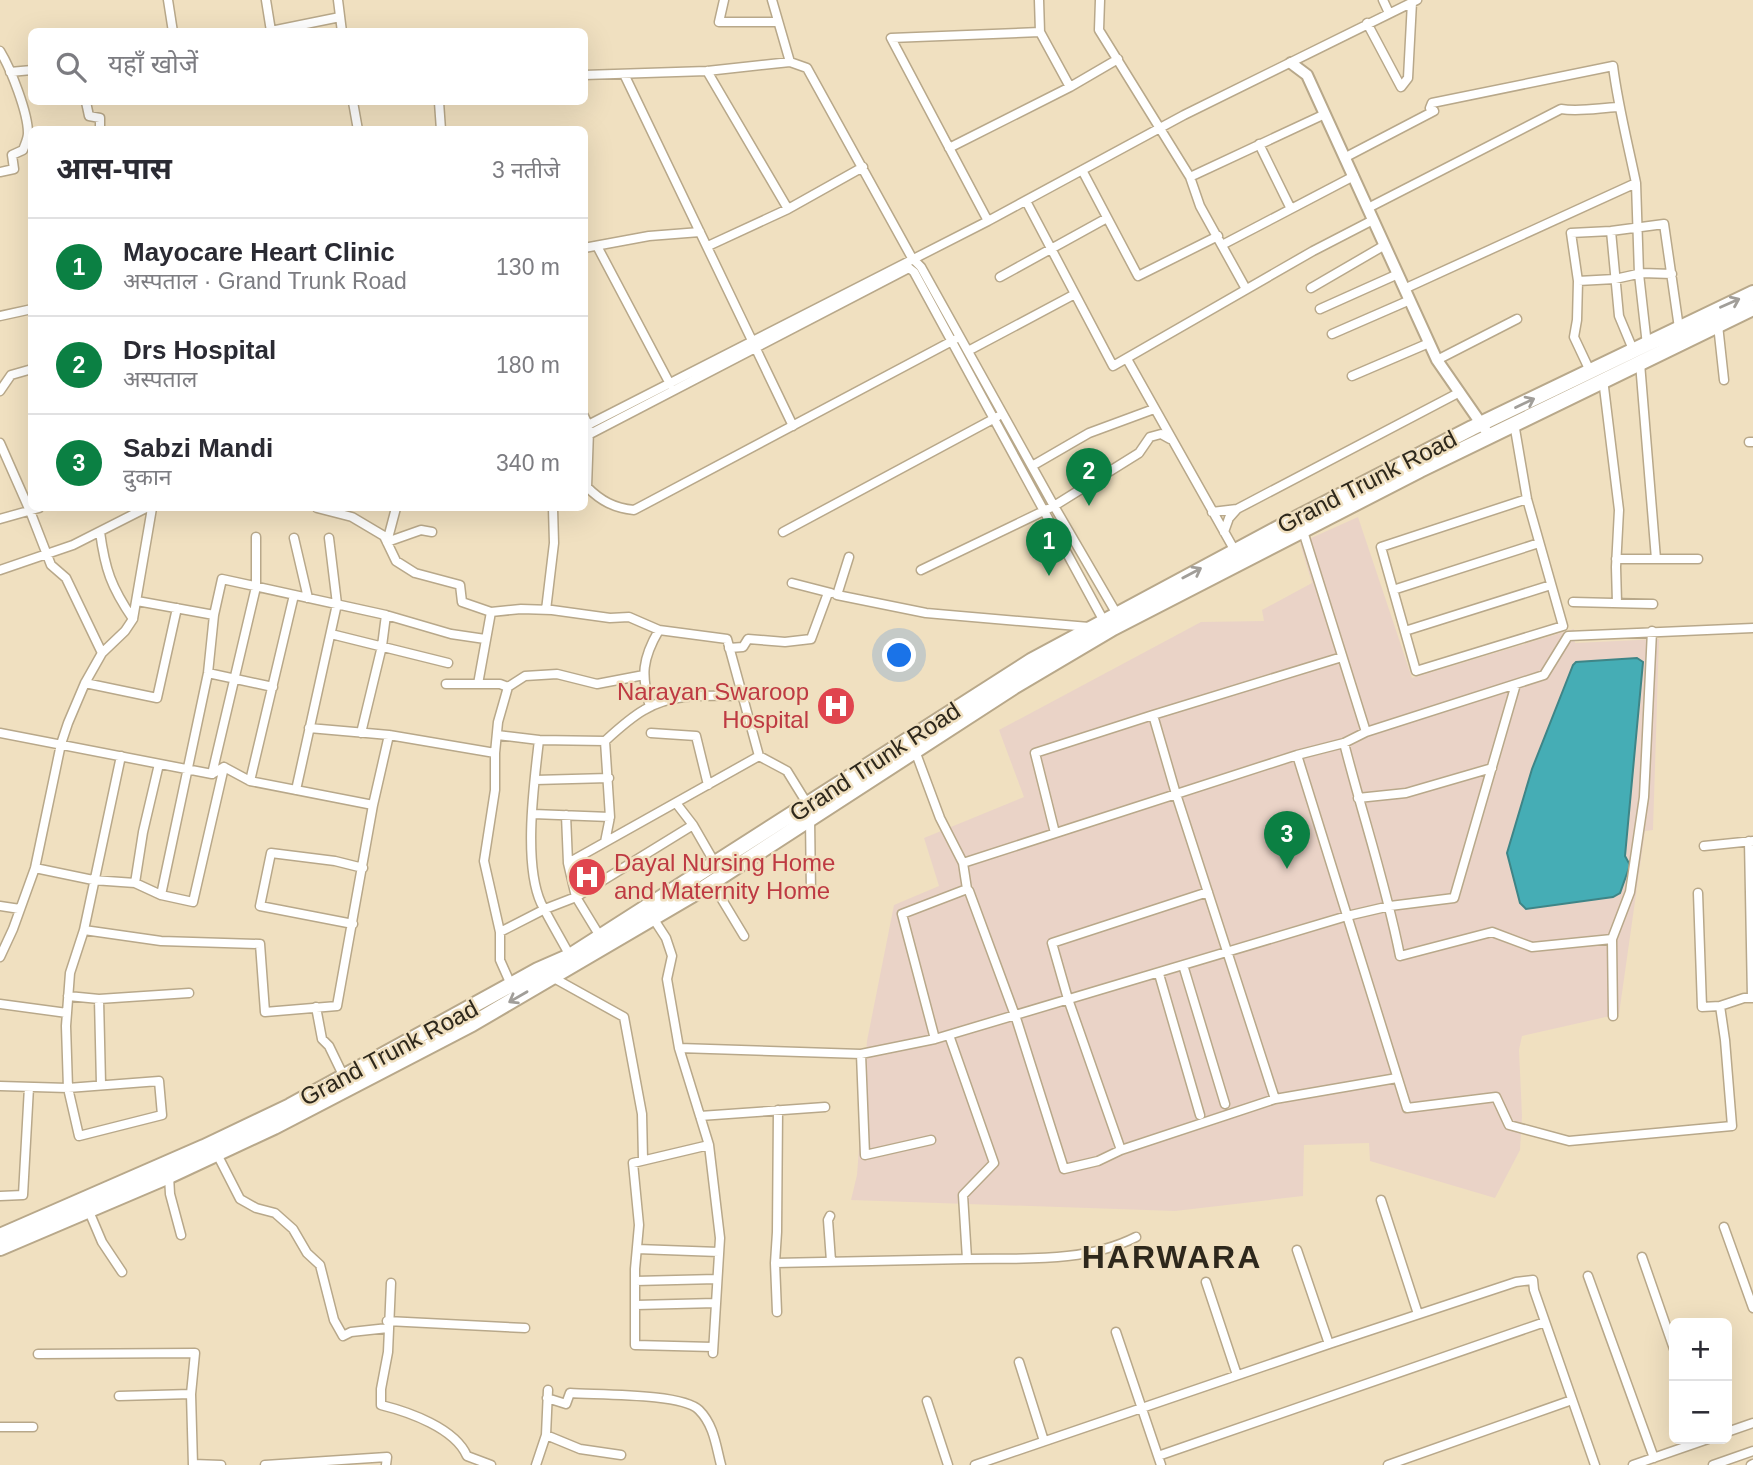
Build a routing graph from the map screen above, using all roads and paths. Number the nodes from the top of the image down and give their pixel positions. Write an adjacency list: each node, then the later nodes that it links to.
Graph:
1 (169, 0): 14 (street)
2 (266, 0): 15 (street)
3 (338, 0): 11 (street)
4 (723, 0): 12 (street)
5 (772, 0): 12 (street)
6 (1039, 0): 18 (street)
7 (1100, 0): 20 (street)
8 (1382, 0): 10 (street)
9 (1415, 1): 10 (street); 13 (street)
10 (1389, 13): 13 (street)
11 (340, 17): 16 (street); 17 (street)
12 (777, 22): 21 (street)
13 (1367, 23): 22 (street)
14 (172, 28)
15 (271, 28)
16 (286, 28)
17 (341, 28)
18 (1040, 32): 28 (street); 41 (street)
19 (0, 51): 25 (street)
20 (1118, 59): 28 (street); 37 (street)
21 (790, 62): 24 (street); 43 (street)
22 (1291, 63): 33 (street); 37 (street)
23 (28, 70): 25 (street)
24 (707, 71): 26 (street); 52 (street)
25 (10, 72): 38 (street)
26 (624, 74): 27 (street); 58 (street)
27 (588, 75)
28 (1070, 87): 41 (street)
29 (88, 105): 34 (street)
30 (354, 105): 35 (street)
31 (439, 105): 36 (street)
32 (1618, 107): 42 (street); 48 (street); 51 (street)
33 (1325, 114): 40 (street); 42 (street)
34 (100, 126)
35 (357, 126)
36 (441, 126)
37 (1161, 127): 44 (street); 47 (street)
38 (28, 128)
39 (28, 139): 45 (street)
40 (1259, 144): 47 (street); 50 (street)
41 (949, 148): 55 (street)
42 (1344, 158): 46 (street)
43 (863, 167): 52 (street); 66 (street)
44 (1082, 170): 49 (street); 53 (street)
45 (0, 172)
46 (1354, 176): 50 (street); 51 (street)
47 (1189, 177): 59 (street)
48 (1636, 183): 56 (street); 75 (street)
49 (1026, 201): 55 (street); 65 (street)
50 (1290, 208): 60 (street)
51 (1368, 208): 54 (street)
52 (788, 209): 62 (street)
53 (1107, 218): 59 (street); 65 (street)
54 (1373, 220): 63 (street); 74 (street)
55 (988, 221): 66 (street)
56 (1638, 227): 57 (street); 68 (street); 69 (street)
57 (1611, 231): 71 (street); 72 (street)
58 (700, 232): 61 (street); 62 (street)
59 (1218, 236): 60 (street)
60 (1222, 245): 74 (street)
61 (597, 246): 64 (street); 99 (street)
62 (708, 246): 89 (street)
63 (1385, 246): 67 (street); 73 (street)
64 (588, 247)
65 (1052, 250): 70 (street); 77 (street)
66 (912, 258): 87 (street); 89 (street)
67 (1398, 274): 75 (street); 80 (street)
68 (1639, 274): 69 (street); 71 (street); 91 (street)
69 (1672, 274): 85 (street)
70 (1000, 277)
71 (1615, 279): 72 (street); 91 (street)
72 (1578, 281): 95 (street)
73 (1311, 288)
74 (1246, 289): 92 (street)
75 (1404, 289): 78 (street)
76 (1753, 293): 85 (highway, Grand Trunk Road, one-way to 76)
77 (1075, 294): 90 (street); 92 (street)
78 (1410, 300): 86 (street); 88 (street)
79 (1753, 308): 84 (highway, Grand Trunk Road)
80 (1320, 309)
81 (28, 310): 82 (street)
82 (0, 316)
83 (1517, 319): 93 (street)
84 (1718, 325): 91 (highway, Grand Trunk Road); 98 (street)
85 (1679, 328): 91 (highway, Grand Trunk Road)
86 (1332, 334)
87 (956, 339): 89 (street); 90 (street); 104 (street); 108 (street)
88 (1429, 342): 93 (street); 96 (street)
89 (755, 344): 99 (street); 106 (street); 108 (street)
90 (968, 351): 103 (street)
91 (1640, 353): 95 (highway, Grand Trunk Road); 97 (highway, Grand Trunk Road); 142 (street)
92 (1127, 359): 102 (street)
93 (1437, 360): 101 (street)
94 (28, 370): 100 (street)
95 (1590, 371): 109 (highway, Grand Trunk Road, one-way to 95)
96 (1352, 376)
97 (1603, 379): 105 (highway, Grand Trunk Road); 141 (street)
98 (1724, 380)
99 (670, 384): 107 (street)
100 (0, 391)
101 (1460, 392): 109 (street); 117 (street)
102 (1154, 409): 110 (street); 112 (street)
103 (1003, 413): 104 (street); 112 (street)
104 (994, 418): 125 (street); 131 (street)
105 (1514, 423): 109 (highway, Grand Trunk Road); 115 (street)
106 (588, 425)
107 (588, 425)
108 (793, 426): 113 (street)
109 (1486, 429): 128 (highway, Grand Trunk Road)
110 (1170, 439): 116 (street); 126 (street)
111 (0, 443): 114 (street)
112 (1031, 466): 116 (street)
113 (588, 487)
114 (28, 496)
115 (1527, 499): 137 (street); 149 (street)
116 (1054, 506): 125 (street); 164 (street)
117 (1237, 509): 126 (street); 132 (street)
118 (28, 511): 127 (street)
119 (36, 511): 139 (street)
120 (140, 511): 129 (street)
121 (152, 511): 153 (street)
122 (329, 511): 136 (street)
123 (395, 511): 136 (street)
124 (553, 511): 159 (street)
125 (1043, 511): 145 (street); 164 (street)
126 (1212, 512): 132 (street)
127 (0, 519)
128 (1301, 523): 138 (highway, Grand Trunk Road); 164 (highway, Grand Trunk Road); 174 (street)
129 (100, 532): 139 (street); 163 (street)
130 (432, 532): 136 (street)
131 (783, 532)
132 (1224, 532): 138 (street)
133 (256, 537): 148 (street)
134 (294, 538): 152 (street)
135 (328, 538): 156 (street)
136 (387, 542): 160 (street)
137 (1539, 543): 147 (street); 149 (street)
138 (1235, 551): 164 (highway, Grand Trunk Road, one-way to 138)
139 (47, 554): 144 (street); 173 (street)
140 (849, 557): 151 (street)
141 (1616, 559): 142 (street); 155 (street)
142 (1656, 559): 143 (street)
143 (1698, 559)
144 (0, 570)
145 (921, 570)
146 (792, 583): 151 (street)
147 (1551, 585): 167 (street); 167 (street)
148 (256, 587): 150 (street); 161 (street); 178 (street)
149 (1393, 590): 167 (street)
150 (294, 594): 152 (street); 183 (street)
151 (833, 594): 164 (street); 172 (street)
152 (309, 598): 156 (street)
153 (137, 601): 158 (street); 163 (street)
154 (1573, 602): 155 (street)
155 (1617, 603): 157 (street)
156 (337, 604): 162 (street); 169 (street)
157 (1653, 604)
158 (177, 608): 161 (street); 179 (street)
159 (546, 610): 160 (street); 166 (street)
160 (491, 612): 170 (street)
161 (214, 615): 176 (street)
162 (386, 615): 170 (street); 171 (street)
163 (133, 619): 173 (street)
164 (1109, 623): 199 (highway, Grand Trunk Road)
165 (1753, 628): 168 (street)
166 (659, 630): 172 (street); 177 (street)
167 (1405, 631)
168 (1652, 631): 182 (street); 252 (street)
169 (331, 634): 171 (street); 188 (street)
170 (485, 639): 181 (street)
171 (382, 646): 175 (street); 191 (street)
172 (729, 648): 185 (street)
173 (102, 653): 179 (street)
174 (1342, 657): 187 (street); 189 (street)
175 (448, 663)
176 (208, 673): 178 (street); 206 (street)
177 (643, 675): 184 (street); 186 (street)
178 (234, 679): 183 (street); 208 (street)
179 (85, 683): 198 (street)
180 (446, 684): 181 (street)
181 (478, 684): 184 (street)
182 (1516, 684): 189 (street); 207 (street)
183 (273, 687): 211 (street)
184 (508, 687): 194 (street)
185 (743, 696): 186 (street); 203 (street)
186 (650, 707): 196 (street)
187 (1153, 715): 214 (street); 223 (street)
188 (309, 728): 191 (street); 213 (street)
189 (1366, 732): 197 (street)
190 (0, 733): 198 (street)
191 (361, 733): 193 (street)
192 (651, 733): 212 (street)
193 (389, 735): 200 (street); 217 (street)
194 (497, 735): 195 (street); 200 (street)
195 (539, 740): 196 (street); 210 (street)
196 (605, 741): 209 (street)
197 (1344, 743): 201 (street); 215 (street)
198 (61, 744): 202 (street); 230 (street)
199 (912, 745): 218 (highway, Grand Trunk Road); 228 (street)
200 (495, 753): 249 (street)
201 (1297, 755): 214 (street); 245 (street)
202 (121, 756): 204 (street); 232 (street)
203 (759, 756): 212 (street); 218 (street)
204 (159, 764): 206 (street); 233 (street)
205 (224, 767): 208 (street); 211 (street); 239 (street)
206 (187, 768): 208 (street); 239 (street)
207 (1492, 768): 215 (street); 242 (street)
208 (212, 774)
209 (609, 778): 210 (street); 221 (street)
210 (535, 780): 219 (street)
211 (250, 782): 213 (street)
212 (708, 785): 216 (street)
213 (296, 790): 217 (street)
214 (1176, 794): 223 (street); 236 (street)
215 (1357, 798): 242 (street)
216 (676, 803): 222 (street); 225 (street)
217 (373, 805): 231 (street)
218 (809, 812): 229 (highway, Grand Trunk Road); 234 (highway, Grand Trunk Road); 238 (street)
219 (533, 814): 220 (street); 244 (street)
220 (566, 815): 221 (street); 227 (street)
221 (610, 817): 225 (street)
222 (693, 825): 229 (street); 240 (street)
223 (1055, 833): 228 (street)
224 (1751, 841): 226 (street); 262 (street)
225 (606, 842): 227 (street)
226 (1704, 846)
227 (568, 863): 240 (street)
228 (963, 863): 272 (street)
229 (716, 865): 251 (highway, Grand Trunk Road)
230 (35, 868): 232 (street); 243 (street)
231 (363, 868): 247 (street); 247 (street)
232 (93, 880): 233 (street); 248 (street)
233 (135, 883): 239 (street)
234 (712, 883): 246 (highway, Grand Trunk Road); 250 (street)
235 (969, 891): 269 (street)
236 (1208, 892): 253 (street); 264 (street)
237 (1699, 892): 266 (street)
238 (811, 894)
239 (161, 895)
240 (576, 897): 244 (street); 251 (street)
241 (0, 906): 243 (street)
242 (1390, 906): 245 (street); 252 (street)
243 (20, 909): 255 (street)
244 (545, 909): 249 (street); 254 (street)
245 (1347, 916): 253 (street); 276 (street)
246 (653, 918): 258 (highway, Grand Trunk Road); 273 (street)
247 (353, 924): 267 (street)
248 (84, 930): 261 (street); 267 (street)
249 (500, 932): 259 (street)
250 (744, 936)
251 (601, 938): 254 (highway, Grand Trunk Road)
252 (1612, 939): 270 (street)
253 (1227, 952): 256 (street); 281 (street)
254 (570, 956): 259 (highway, Grand Trunk Road)
255 (0, 957)
256 (1183, 965): 257 (street); 282 (street)
257 (1159, 974): 264 (street); 285 (street)
258 (552, 977): 290 (highway, Grand Trunk Road, one-way to 290); 291 (street)
259 (512, 986): 275 (highway, Grand Trunk Road)
260 (189, 993): 263 (street)
261 (68, 996): 263 (street); 268 (street)
262 (1752, 998): 266 (street)
263 (99, 999): 277 (street)
264 (1068, 999): 269 (street); 289 (street)
265 (0, 1004): 268 (street)
266 (1720, 1006): 276 (street)
267 (316, 1007): 275 (street)
268 (67, 1013): 280 (street)
269 (1014, 1015): 271 (street); 289 (street)
270 (1613, 1016)
271 (950, 1035): 272 (street); 306 (street)
272 (935, 1039): 274 (street)
273 (679, 1048): 274 (street); 286 (street)
274 (861, 1054): 287 (street)
275 (344, 1077): 299 (highway, Grand Trunk Road)
276 (1397, 1078): 281 (street)
277 (101, 1084): 280 (street); 280 (street)
278 (0, 1086): 279 (street)
279 (29, 1087): 280 (street); 293 (street)
280 (68, 1088)
281 (1275, 1099): 289 (street)
282 (1225, 1104)
283 (825, 1107): 284 (street)
284 (778, 1110): 286 (street); 308 (street)
285 (1200, 1115)
286 (700, 1116): 288 (street)
287 (931, 1140)
288 (709, 1145): 291 (street); 304 (street)
289 (1121, 1150)
290 (217, 1154): 292 (highway, Grand Trunk Road); 321 (street)
291 (643, 1160): 302 (street)
292 (169, 1175): 295 (highway, Grand Trunk Road); 298 (street)
293 (0, 1196)
294 (1381, 1200): 319 (street)
295 (88, 1209): 301 (highway, Grand Trunk Road); 309 (street)
296 (830, 1216): 307 (street)
297 (1724, 1227): 317 (street)
298 (181, 1235)
299 (0, 1236)
300 (1136, 1237): 306 (street)
301 (0, 1248)
302 (637, 1249): 304 (street); 312 (street)
303 (1297, 1250): 325 (street)
304 (719, 1252): 311 (street)
305 (1642, 1257): 324 (street)
306 (967, 1259): 307 (street)
307 (831, 1261): 308 (street)
308 (775, 1263): 318 (street)
309 (122, 1272)
310 (1588, 1276): 343 (street)
311 (717, 1279): 312 (street); 315 (street)
312 (635, 1281): 316 (street)
313 (1206, 1282): 328 (street)
314 (391, 1283): 321 (street)
315 (716, 1303): 316 (street); 316 (street)
316 (636, 1305)
317 (1753, 1308)
318 (777, 1312)
319 (1418, 1314): 320 (street); 325 (street)
320 (1545, 1322): 331 (street); 344 (street)
321 (388, 1325): 322 (street); 349 (street)
322 (526, 1328)
323 (1116, 1332): 333 (street)
324 (1669, 1335)
325 (1329, 1343): 328 (street)
326 (38, 1354): 329 (street)
327 (1019, 1362): 339 (street)
328 (1237, 1375): 333 (street)
329 (191, 1394): 330 (street); 345 (street)
330 (119, 1396)
331 (1572, 1400): 354 (street); 355 (street)
332 (927, 1401): 352 (street)
333 (1141, 1408): 339 (street); 344 (street)
334 (1753, 1423): 337 (street)
335 (0, 1427): 336 (street)
336 (33, 1427)
337 (1732, 1430)
338 (546, 1436): 342 (street); 350 (street); 351 (street)
339 (1044, 1441): 353 (street)
340 (1693, 1444): 343 (street)
341 (1753, 1451): 357 (street)
342 (621, 1455)
343 (1654, 1458): 356 (street)
344 (1159, 1460)
345 (193, 1465): 346 (street)
346 (220, 1465)
347 (265, 1465): 348 (street)
348 (386, 1465)
349 (491, 1465)
350 (536, 1465)
351 (721, 1465)
352 (948, 1465)
353 (975, 1465)
354 (1388, 1465)
355 (1595, 1465)
356 (1633, 1465)
357 (1713, 1465)

